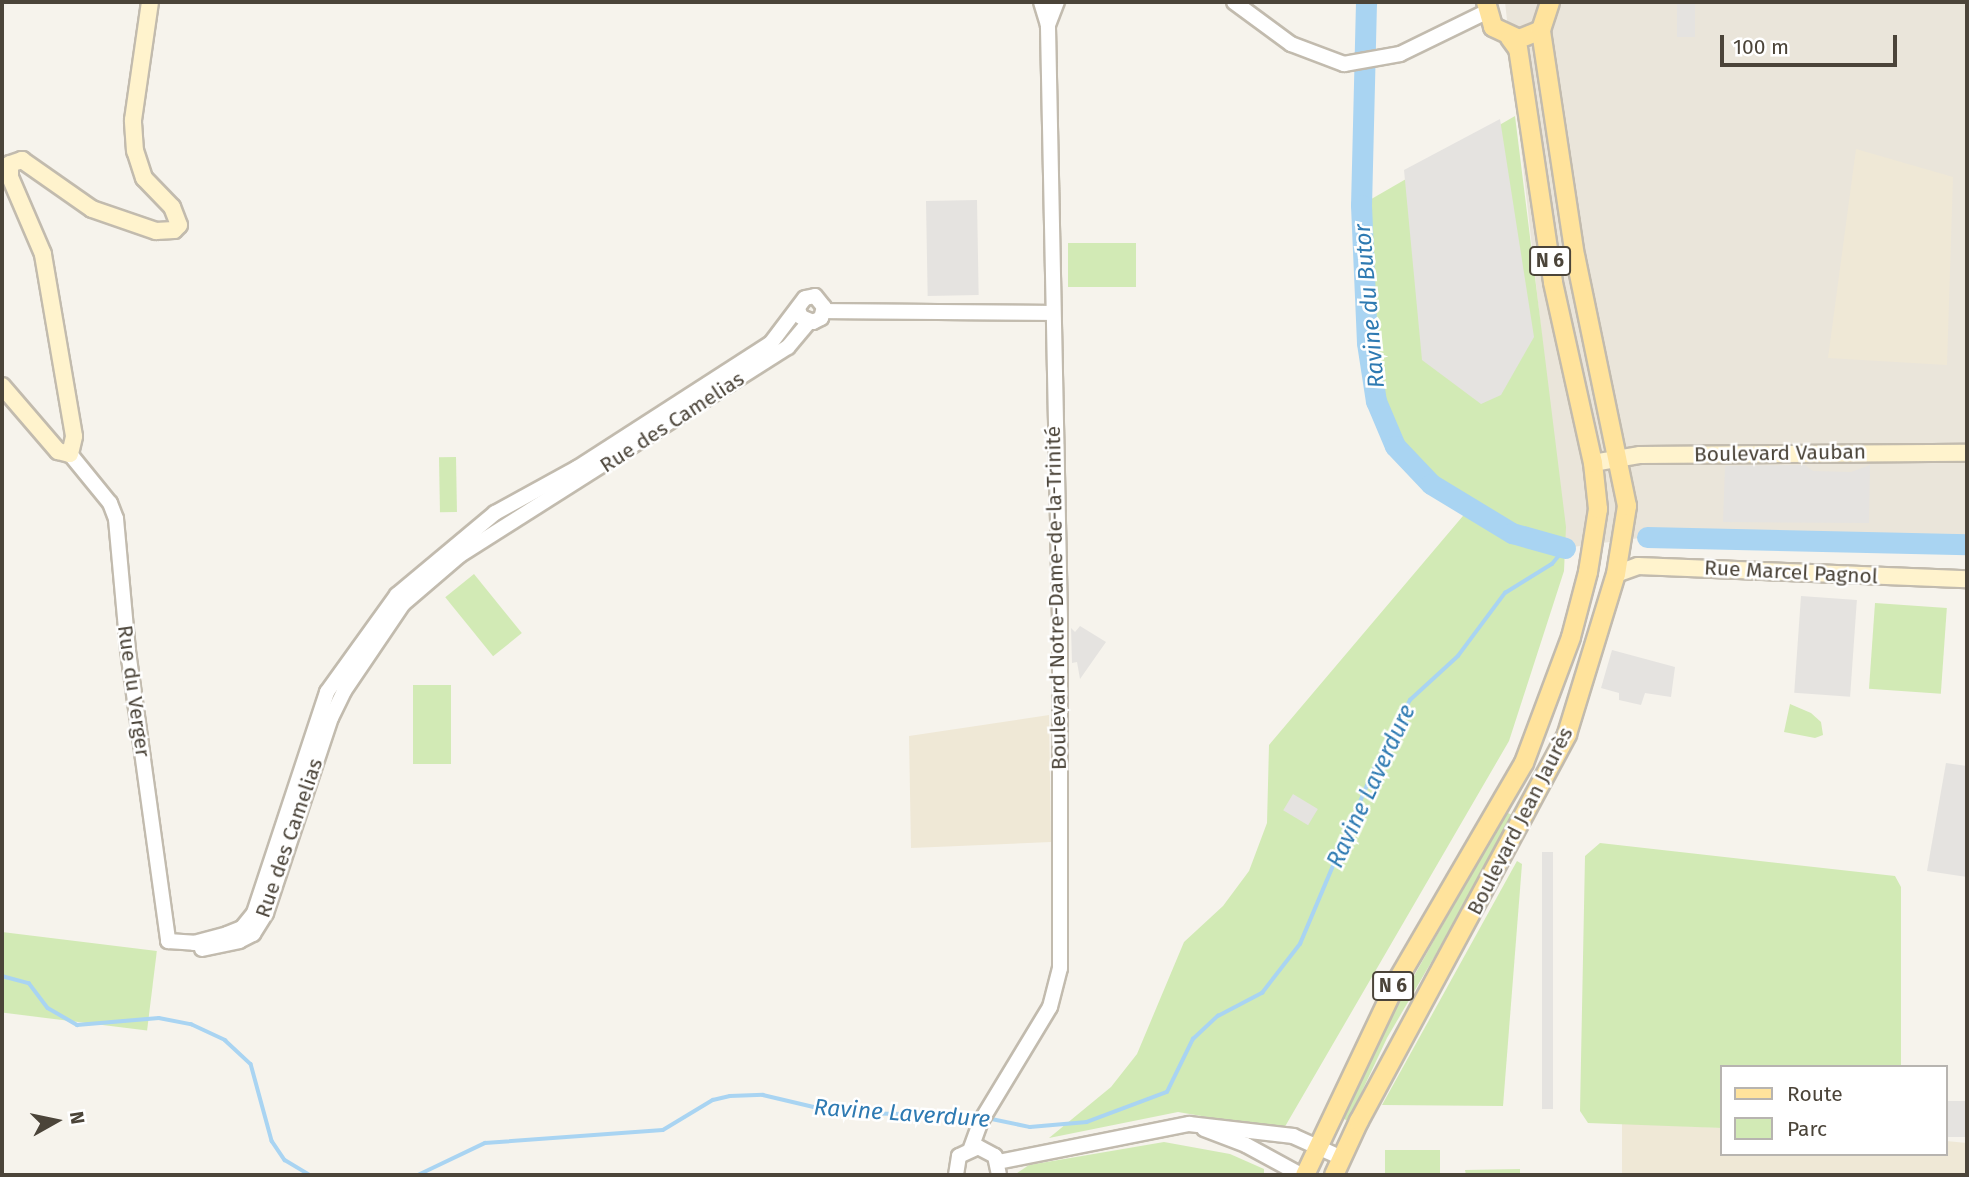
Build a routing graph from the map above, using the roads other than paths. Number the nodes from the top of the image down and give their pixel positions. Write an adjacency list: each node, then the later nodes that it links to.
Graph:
1 (150, 2): 16 (main road)
2 (1041, 2): 7 (street, Boulevard Notre-Dame-de-la-Trinité)
3 (1057, 2): 7 (street, Boulevard Notre-Dame-de-la-Trinité)
4 (1234, 2): 6 (street)
5 (1551, 5): 8 (main road)
6 (1485, 14): 9 (main road)
7 (1048, 25): 12 (street, Boulevard Notre-Dame-de-la-Trinité)
8 (1541, 30): 9 (main road); 17 (main road, Boulevard Jean Jaurès / N 6)
9 (1510, 38): 18 (main road, Boulevard Jean Jaurès / N 6)
10 (798, 309): 11 (street); 13 (street); 22 (street, Rue des Camelias)
11 (824, 311): 12 (street); 13 (street)
12 (1052, 313): 25 (street, Boulevard Notre-Dame-de-la-Trinité)
13 (808, 322): 22 (street, Rue des Camelias)
14 (2, 386): 16 (main road)
15 (1967, 453): 17 (main road, Boulevard Vauban)
16 (70, 454): 22 (street, Rue du Verger)
17 (1618, 459): 18 (main road, Boulevard Vauban); 20 (main road, Boulevard Jean Jaurès / N 6)
18 (1593, 463): 19 (main road, Boulevard Jean Jaurès / N 6)
19 (1598, 509): 20 (main road); 24 (main road, Boulevard Jean Jaurès / N 6)
20 (1616, 574): 21 (main road, Rue Marcel Pagnol); 26 (main road, Boulevard Jean Jaurès / N 6)
21 (1967, 579)
22 (168, 941)
23 (1189, 1124): 24 (street); 27 (street); 29 (street)
24 (1318, 1145): 26 (street); 29 (main road, Boulevard Jean Jaurès / N 6)
25 (971, 1148): 27 (street); 28 (street, Boulevard Notre-Dame-de-la-Trinité)
26 (1342, 1158): 30 (main road, Boulevard Jean Jaurès / N 6)
27 (998, 1169)
28 (953, 1174)
29 (1303, 1175)
30 (1334, 1175)

